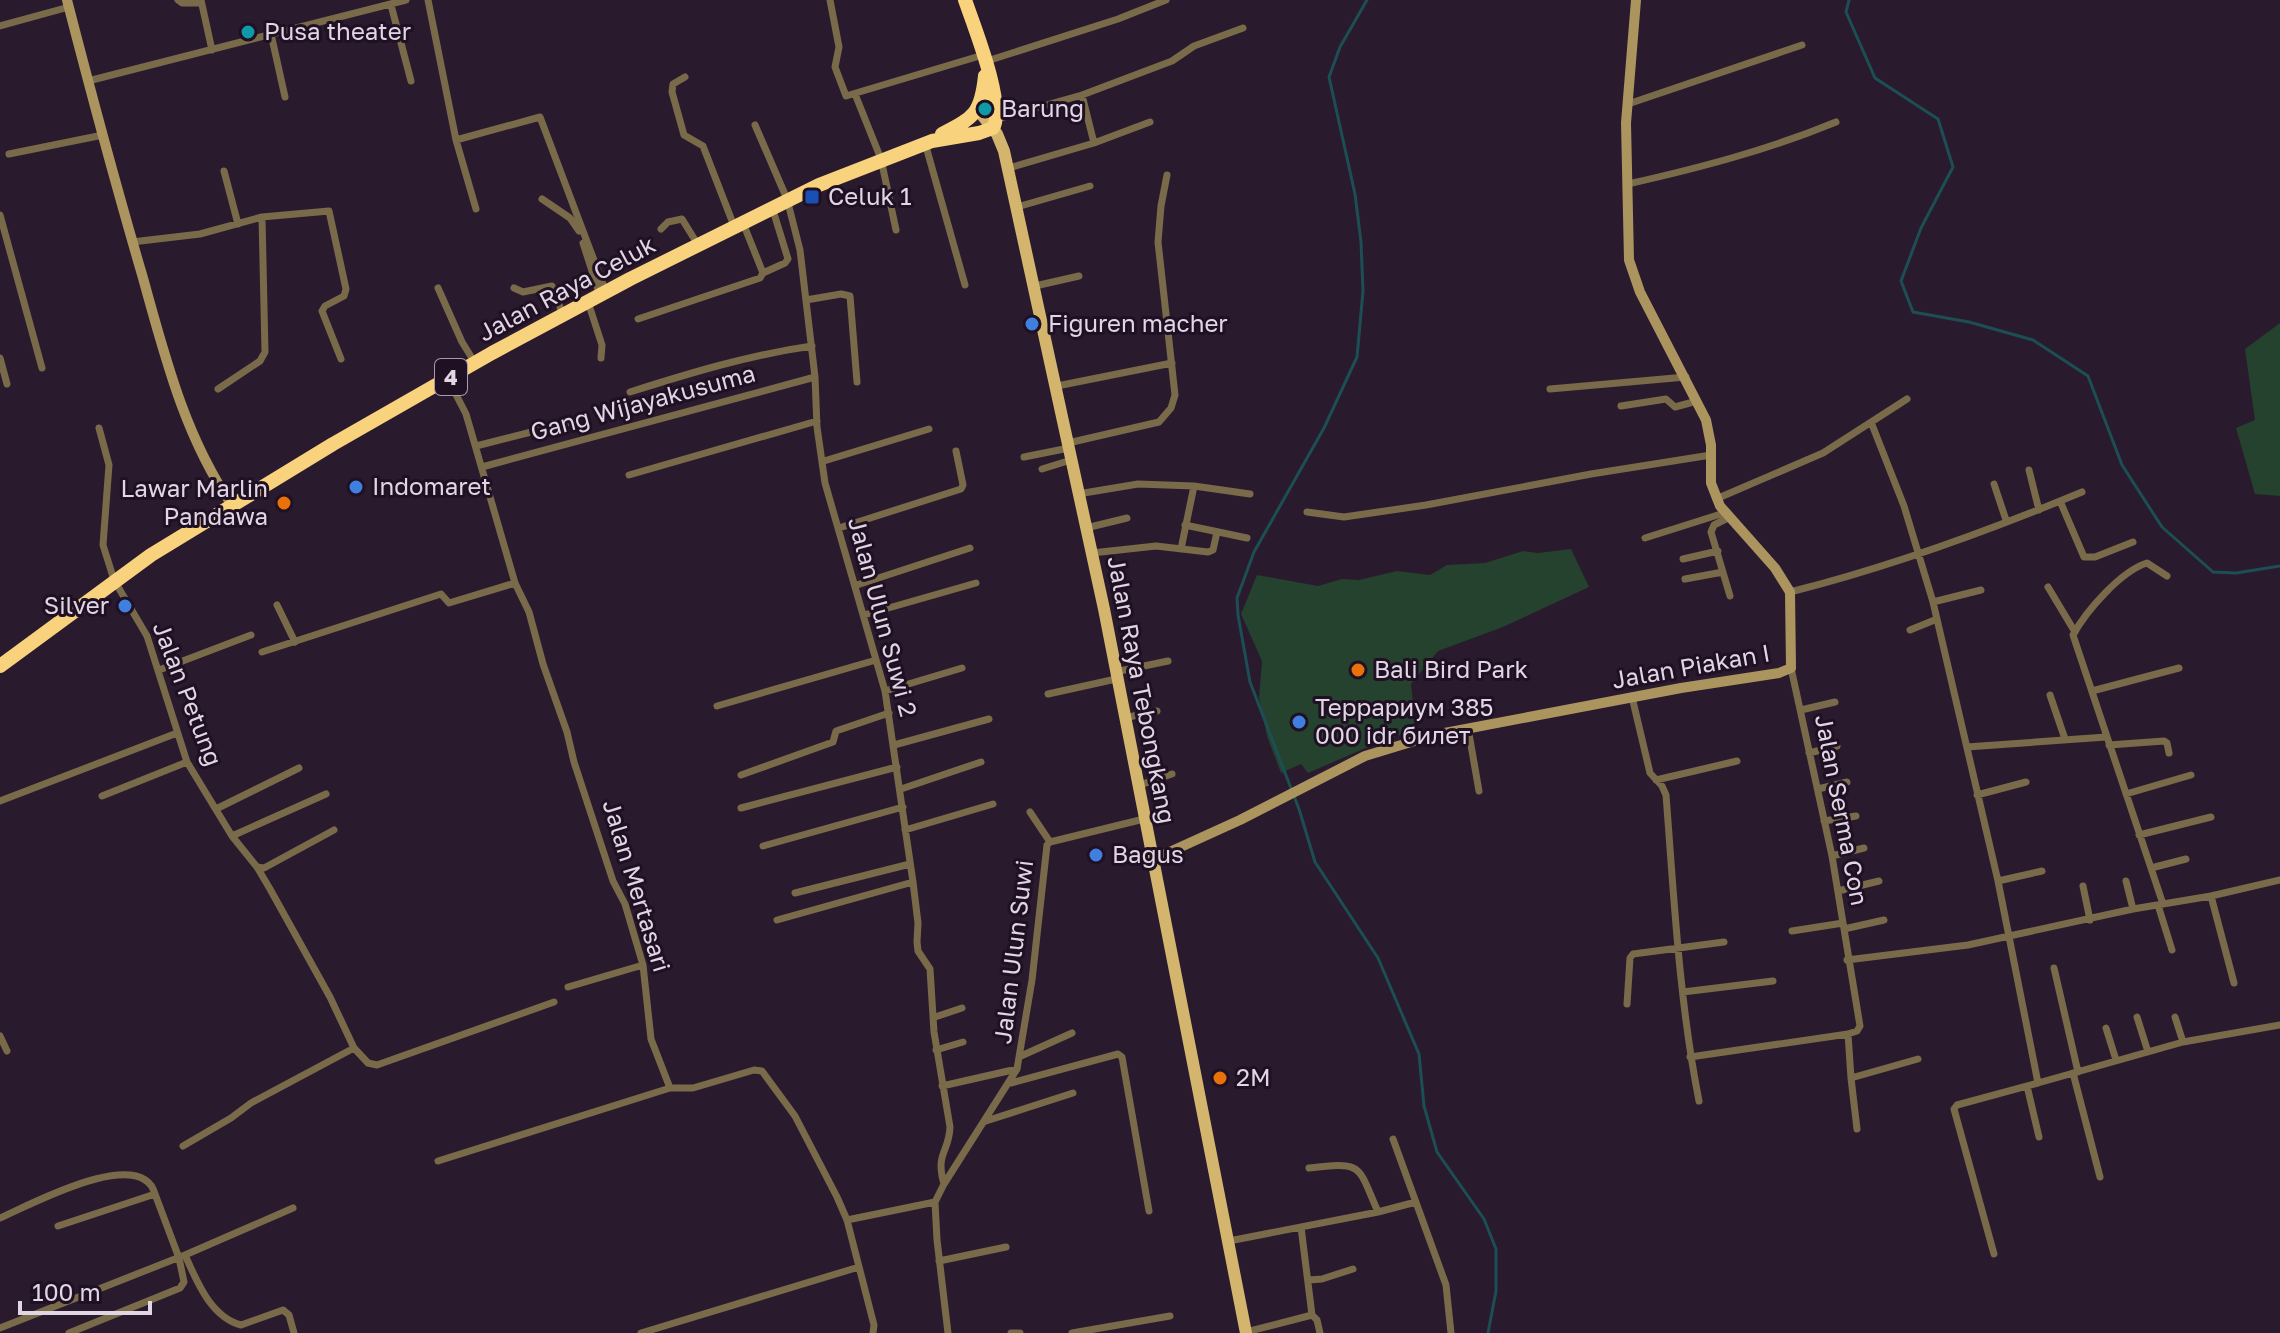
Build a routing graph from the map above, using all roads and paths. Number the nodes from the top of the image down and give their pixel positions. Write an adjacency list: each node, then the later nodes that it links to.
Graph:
1 (178, 0): 8 (street)
2 (406, 0): 10 (street)
3 (428, 0): 30 (street)
4 (830, 0): 20 (street)
5 (965, 0): 16 (highway)
6 (1166, 0): 16 (street)
7 (1636, 0): 23 (street)
8 (201, 2): 15 (street)
9 (68, 3): 11 (street); 18 (street)
10 (394, 3): 13 (street); 19 (street)
11 (0, 26)
12 (1243, 28): 21 (street)
13 (271, 34): 15 (street); 22 (street)
14 (1802, 45): 23 (street)
15 (212, 50): 18 (street)
16 (985, 62): 20 (street); 24 (highway); 27 (highway)
17 (685, 77): 48 (street)
18 (88, 81): 29 (street)
19 (411, 81)
20 (855, 94): 34 (street)
21 (1082, 95): 27 (street); 32 (street)
22 (285, 97)
23 (1628, 104): 38 (street)
24 (979, 111): 27 (main road, Jalan Raya Tebongkang); 31 (highway, Jalan Raya Celuk / 4)
25 (1150, 122): 32 (street)
26 (1836, 122): 38 (street)
27 (995, 124): 31 (highway, Jalan Raya Celuk / 4); 35 (main road, Jalan Raya Tebongkang)
28 (755, 125): 41 (street, Jalan Ulun Suwi 2)
29 (103, 135): 33 (street); 52 (street)
30 (456, 140): 44 (street); 59 (street)
31 (928, 142): 34 (highway, Jalan Raya Celuk / 4); 55 (street)
32 (1094, 143): 35 (street)
33 (9, 154)
34 (881, 159): 41 (highway, Jalan Raya Celuk / 4); 50 (street)
35 (1009, 168): 43 (main road, Jalan Raya Tebongkang)
36 (224, 171): 47 (street)
37 (1167, 175): 68 (street)
38 (1628, 184): 71 (street)
39 (1090, 186): 43 (street)
40 (542, 199): 59 (street)
41 (787, 199): 42 (highway, Jalan Raya Celuk / 4); 60 (street, Jalan Ulun Suwi 2)
42 (772, 207): 48 (highway, Jalan Raya Celuk / 4); 53 (street)
43 (1017, 207): 56 (main road, Jalan Raya Tebongkang)
44 (476, 209)
45 (0, 215): 69 (street)
46 (262, 217): 47 (street); 66 (street); 76 (street)
47 (238, 224): 52 (street)
48 (738, 224): 53 (street); 59 (highway, Jalan Raya Celuk / 4)
49 (661, 229): 51 (street)
50 (896, 230)
51 (695, 240)
52 (132, 242): 104 (street)
53 (763, 273): 62 (street)
54 (1079, 276): 56 (street)
55 (965, 285)
56 (1035, 286): 75 (main road, Jalan Raya Tebongkang)
57 (438, 288): 67 (street)
58 (514, 288): 61 (street)
59 (598, 297): 61 (highway, Jalan Raya Celuk / 4); 65 (street)
60 (806, 300): 63 (street, Jalan Ulun Suwi 2); 73 (street)
61 (563, 315): 67 (highway, Jalan Raya Celuk / 4)
62 (638, 319)
63 (812, 346): 70 (street, Jalan Ulun Suwi 2); 78 (street)
64 (0, 358): 74 (street)
65 (601, 358)
66 (341, 359)
67 (475, 363): 72 (highway, Jalan Raya Celuk / 4)
68 (1172, 363): 75 (street); 88 (street)
69 (42, 368)
70 (815, 377): 82 (street, Jalan Ulun Suwi 2); 93 (street, Gang Wijayakusuma)
71 (1686, 377): 77 (street); 80 (street)
72 (448, 379): 87 (street, Jalan Mertasari); 104 (highway, Jalan Raya Celuk / 4)
73 (857, 382)
74 (7, 384)
75 (1057, 386): 88 (main road, Jalan Raya Tebongkang)
76 (218, 389)
77 (1550, 389)
78 (630, 392)
79 (1907, 399): 83 (street)
80 (1697, 401): 81 (street); 90 (street)
81 (1621, 406)
82 (817, 421): 92 (street, Jalan Ulun Suwi 2); 96 (street)
83 (1871, 422): 102 (street); 121 (street)
84 (567, 423): 87 (street)
85 (99, 428): 126 (street, Jalan Petung)
86 (929, 429): 92 (street)
87 (476, 446): 93 (street, Jalan Mertasari)
88 (1069, 450): 91 (street); 94 (street); 100 (main road, Jalan Raya Tebongkang)
89 (956, 451): 111 (street)
90 (1711, 455): 102 (street); 106 (street)
91 (1024, 457)
92 (824, 461): 111 (street, Jalan Ulun Suwi 2)
93 (482, 467): 127 (street, Jalan Mertasari)
94 (1042, 469)
95 (2029, 470): 105 (street)
96 (629, 475)
97 (1994, 484): 109 (street)
98 (1194, 486): 100 (street); 101 (street); 110 (street)
99 (2082, 492): 103 (street)
100 (1078, 494): 112 (main road, Jalan Raya Tebongkang)
101 (1250, 494)
102 (1716, 499): 107 (street)
103 (2060, 501): 105 (street); 116 (street)
104 (232, 505): 126 (highway, Jalan Raya Celuk / 4)
105 (2039, 510): 109 (street)
106 (1307, 512)
107 (1726, 516): 115 (street); 119 (street); 132 (street)
108 (1127, 518): 112 (street)
109 (2006, 520): 121 (street)
110 (1185, 525): 113 (street); 118 (street)
111 (839, 528): 129 (street, Jalan Ulun Suwi 2)
112 (1086, 528): 120 (main road, Jalan Raya Tebongkang)
113 (1217, 532): 114 (street); 118 (street)
114 (1247, 538)
115 (1645, 538)
116 (2133, 542)
117 (970, 548): 129 (street)
118 (1181, 549): 120 (street)
119 (1718, 551): 122 (street); 123 (street)
120 (1092, 553): 150 (main road, Jalan Raya Tebongkang)
121 (1920, 553): 132 (street); 134 (street)
122 (1683, 559)
123 (1723, 572): 125 (street); 133 (street)
124 (2167, 576): 139 (street)
125 (1685, 579)
126 (114, 580): 145 (highway, Jalan Raya Celuk / 4); 149 (street, Jalan Petung)
127 (515, 583): 141 (street); 236 (street, Jalan Mertasari)
128 (976, 583): 136 (street)
129 (857, 585): 136 (street, Jalan Ulun Suwi 2)
130 (2048, 587): 139 (street)
131 (1981, 590): 134 (street)
132 (1790, 592): 147 (street, Jalan Piakan I)
133 (1730, 596)
134 (1933, 602): 137 (street)
135 (277, 605): 141 (street)
136 (864, 615): 143 (street, Jalan Ulun Suwi 2)
137 (1937, 619): 138 (street); 169 (street)
138 (1910, 630)
139 (2075, 632): 152 (street)
140 (251, 635): 149 (street)
141 (295, 642): 142 (street)
142 (262, 652)
143 (876, 660): 151 (street, Jalan Ulun Suwi 2); 157 (street)
144 (1168, 661): 150 (street)
145 (0, 666)
146 (962, 668): 151 (street)
147 (1791, 668): 155 (street, Jalan Piakan I); 158 (street, Jalan Serma Con)
148 (2179, 668): 152 (street)
149 (159, 670): 164 (street, Jalan Petung)
150 (1116, 676): 153 (street); 161 (main road, Jalan Raya Tebongkang)
151 (885, 691): 160 (street, Jalan Ulun Suwi 2)
152 (2092, 691): 166 (street)
153 (1048, 694)
154 (2050, 695): 165 (street)
155 (1632, 697): 163 (street, Jalan Piakan I); 180 (street)
156 (1835, 702): 158 (street)
157 (717, 706)
158 (1801, 710): 170 (street, Jalan Serma Con)
159 (1157, 711): 161 (street)
160 (889, 713): 167 (street, Jalan Ulun Suwi 2); 178 (street)
161 (1124, 718): 183 (main road, Jalan Raya Tebongkang)
162 (989, 719): 167 (street)
163 (1468, 728): 186 (street); 210 (street, Jalan Piakan I)
164 (177, 733): 173 (street, Jalan Petung); 191 (street)
165 (2065, 739): 166 (street); 169 (street)
166 (2108, 741): 171 (street); 188 (street)
167 (894, 745): 175 (street, Jalan Ulun Suwi 2)
168 (1837, 746): 170 (street)
169 (1967, 747): 189 (street)
170 (1809, 753): 185 (street, Jalan Serma Con)
171 (2169, 753)
172 (1737, 761): 180 (street)
173 (187, 762): 190 (street); 195 (street, Jalan Petung)
174 (981, 762): 184 (street)
175 (897, 767): 184 (street, Jalan Ulun Suwi 2); 194 (street)
176 (299, 768): 195 (street)
177 (1172, 774): 183 (street)
178 (741, 775)
179 (2191, 775): 188 (street)
180 (1656, 780): 233 (street)
181 (1847, 782): 185 (street)
182 (2026, 782): 189 (street)
183 (1137, 786): 199 (main road, Jalan Raya Tebongkang)
184 (901, 789): 193 (street, Jalan Ulun Suwi 2)
185 (1818, 789): 200 (street, Jalan Serma Con)
186 (1479, 791)
187 (326, 794): 204 (street)
188 (2126, 794): 203 (street)
189 (1977, 795): 217 (street)
190 (102, 796)
191 (0, 801)
192 (993, 804): 202 (street)
193 (903, 807): 202 (street, Jalan Ulun Suwi 2); 206 (street)
194 (741, 808)
195 (216, 809): 204 (street, Jalan Petung)
196 (1030, 812): 205 (street)
197 (1856, 816): 200 (street)
198 (2211, 817): 203 (street)
199 (1144, 819): 205 (street, Jalan Ulun Suwi); 210 (main road, Jalan Raya Tebongkang)
200 (1824, 821): 208 (street, Jalan Serma Con)
201 (334, 830): 212 (street)
202 (905, 830): 211 (street, Jalan Ulun Suwi 2)
203 (2139, 835): 213 (street)
204 (232, 836): 212 (street, Jalan Petung)
205 (1050, 842): 259 (street, Jalan Ulun Suwi)
206 (763, 846)
207 (1864, 848): 208 (street)
208 (1832, 856): 221 (street, Jalan Serma Con)
209 (2186, 859): 213 (street)
210 (1152, 860): 292 (main road, Jalan Raya Tebongkang)
211 (910, 864): 219 (street, Jalan Ulun Suwi 2); 222 (street)
212 (257, 867): 255 (street, Jalan Petung)
213 (2151, 868): 224 (street)
214 (2042, 871): 217 (street)
215 (2280, 880): 223 (street)
216 (1879, 881): 221 (street)
217 (1998, 881): 231 (street)
218 (2126, 881): 225 (street)
219 (913, 882): 226 (street); 245 (street, Jalan Ulun Suwi 2)
220 (2083, 886): 228 (street)
221 (1838, 891): 229 (street, Jalan Serma Con)
222 (795, 893)
223 (2211, 896): 224 (street); 239 (street)
224 (2161, 904): 225 (street); 234 (street)
225 (2133, 909): 228 (street)
226 (777, 920)
227 (1884, 920): 229 (street)
228 (2090, 920): 231 (street)
229 (1843, 926): 230 (street); 235 (street, Jalan Serma Con)
230 (1792, 931)
231 (2010, 936): 235 (street); 267 (street)
232 (1724, 942): 233 (street)
233 (1678, 947): 241 (street); 243 (street)
234 (2172, 950)
235 (1847, 960): 251 (street, Jalan Serma Con)
236 (643, 965): 240 (street); 270 (street, Jalan Mertasari)
237 (2054, 968): 264 (street)
238 (1773, 981): 241 (street)
239 (2234, 983)
240 (568, 987)
241 (1683, 992): 260 (street)
242 (554, 1002): 255 (street)
243 (1627, 1004)
244 (962, 1008): 245 (street)
245 (935, 1017): 256 (street, Jalan Ulun Suwi 2)
246 (2137, 1017): 258 (street)
247 (2175, 1017): 254 (street)
248 (2280, 1025): 254 (street)
249 (2106, 1028): 262 (street)
250 (1072, 1033): 259 (street)
251 (1848, 1034): 260 (street); 265 (street)
252 (0, 1036): 257 (street)
253 (963, 1042): 256 (street)
254 (2183, 1042): 258 (street)
255 (354, 1048): 277 (street)
256 (936, 1050): 268 (street, Jalan Ulun Suwi 2)
257 (7, 1051)
258 (2148, 1052): 262 (street)
259 (1021, 1056): 263 (street, Jalan Ulun Suwi)
260 (1690, 1057): 272 (street)
261 (1918, 1059): 265 (street)
262 (2116, 1060): 264 (street)
263 (1017, 1069): 266 (street, Jalan Ulun Suwi); 268 (street)
264 (2075, 1073): 267 (street); 280 (street)
265 (1851, 1078): 274 (street)
266 (1011, 1083): 273 (street, Jalan Ulun Suwi); 286 (street)
267 (2038, 1083): 269 (street)
268 (942, 1086): 281 (street, Jalan Ulun Suwi 2)
269 (2027, 1086): 275 (street); 294 (street)
270 (670, 1088): 278 (street); 289 (street)
271 (1073, 1093): 273 (street)
272 (1699, 1101)
273 (986, 1121): 281 (street, Jalan Ulun Suwi)
274 (1857, 1129)
275 (2039, 1137)
276 (1393, 1139): 284 (street)
277 (183, 1146)
278 (438, 1161)
279 (1309, 1168): 287 (street)
280 (2100, 1177)
281 (944, 1184): 283 (street, Jalan Ulun Suwi)
282 (155, 1194): 288 (street); 290 (street); 295 (street)
283 (935, 1202): 289 (street); 296 (street)
284 (1416, 1202): 287 (street); 313 (street)
285 (293, 1208): 295 (street)
286 (1149, 1211)
287 (1378, 1212): 291 (street)
288 (0, 1218)
289 (847, 1220): 297 (street)
290 (58, 1226)
291 (1301, 1227): 292 (street); 299 (street)
292 (1229, 1241): 311 (main road, Jalan Raya Tebongkang)
293 (1006, 1247): 296 (street)
294 (1994, 1254)
295 (182, 1257): 302 (street); 303 (street); 304 (street)
296 (939, 1261): 307 (street)
297 (859, 1267): 305 (street); 306 (street)
298 (1353, 1269): 299 (street)
299 (1309, 1280): 300 (street)
300 (1312, 1315): 311 (street); 312 (street)
301 (1170, 1316): 310 (street)
302 (0, 1328)
303 (69, 1333)
304 (294, 1333)
305 (641, 1333)
306 (873, 1333)
307 (948, 1333)
308 (1011, 1333): 309 (street)
309 (1020, 1333)
310 (1072, 1333)
311 (1246, 1333)
312 (1320, 1333)
313 (1451, 1333)

